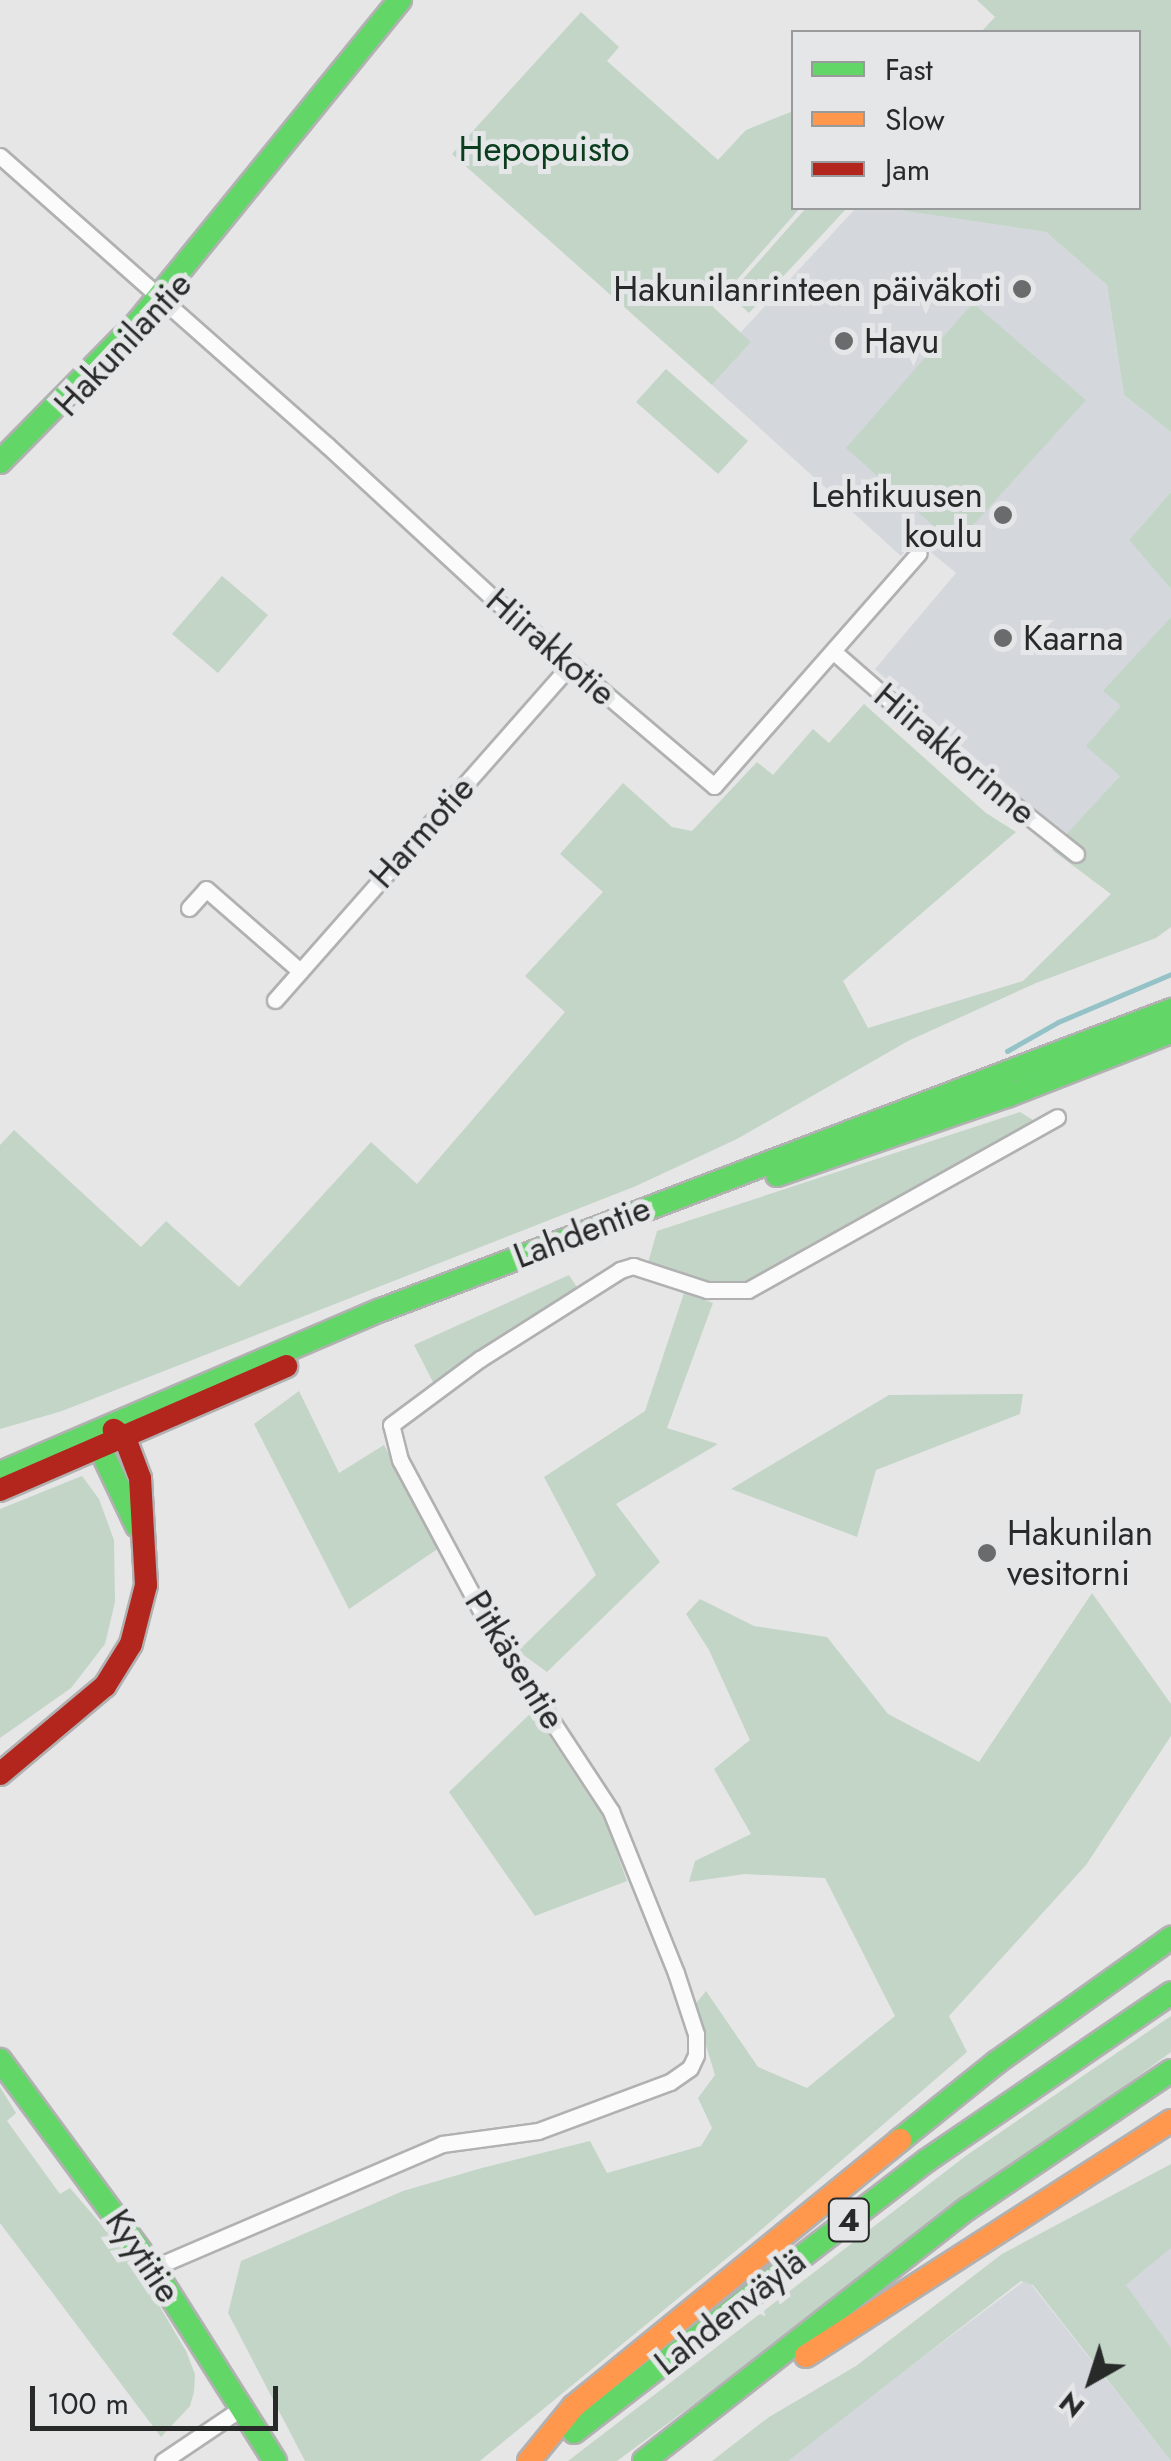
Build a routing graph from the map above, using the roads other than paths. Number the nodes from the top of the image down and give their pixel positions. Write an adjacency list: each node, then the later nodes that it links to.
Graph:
1 (400, 0): 3 (main road, Hakunilantie)
2 (0, 156): 3 (street, Hiirakkotie)
3 (162, 301): 4 (main road, Hakunilantie); 5 (main road, Hakunilantie); 8 (street, Hiirakkotie)
4 (0, 462)
5 (0, 472)
6 (919, 552): 7 (street, Hiirakkotie)
7 (834, 652): 8 (street, Hiirakkotie); 9 (street, Hiirakkorinne)
8 (570, 665): 11 (street, Harmotie)
9 (1076, 854)
10 (189, 908): 11 (street)
11 (300, 971): 12 (street, Harmotie)
12 (275, 1000)
13 (1171, 1010): 16 (main road, Lahdentie)
14 (1171, 1032): 16 (main road, Lahdentie)
15 (1057, 1117): 29 (street, Pitkäsentie)
16 (116, 1431): 17 (main road); 18 (main road, Lahdentie); 20 (main road)
17 (100, 1448): 19 (main road); 20 (main road)
18 (0, 1473)
19 (0, 1490)
20 (140, 1533): 21 (main road)
21 (0, 1774)
22 (1171, 1921): 25 (main road)
23 (1171, 1938): 25 (main road)
24 (1171, 1993): 35 (main road, Lahdenväylä / 4)
25 (1088, 1994): 34 (main road)
26 (0, 2060): 29 (main road, Kyytitie)
27 (1171, 2071): 31 (main road, Lahdenväylä / 4)
28 (1171, 2122): 31 (main road)
29 (154, 2268): 30 (main road, Kyytitie)
30 (242, 2408): 32 (street); 33 (main road, Kyytitie)
31 (691, 2423): 36 (main road, Lahdenväylä / 4)
32 (163, 2461)
33 (275, 2461)
34 (529, 2461)
35 (536, 2461)
36 (644, 2461)

